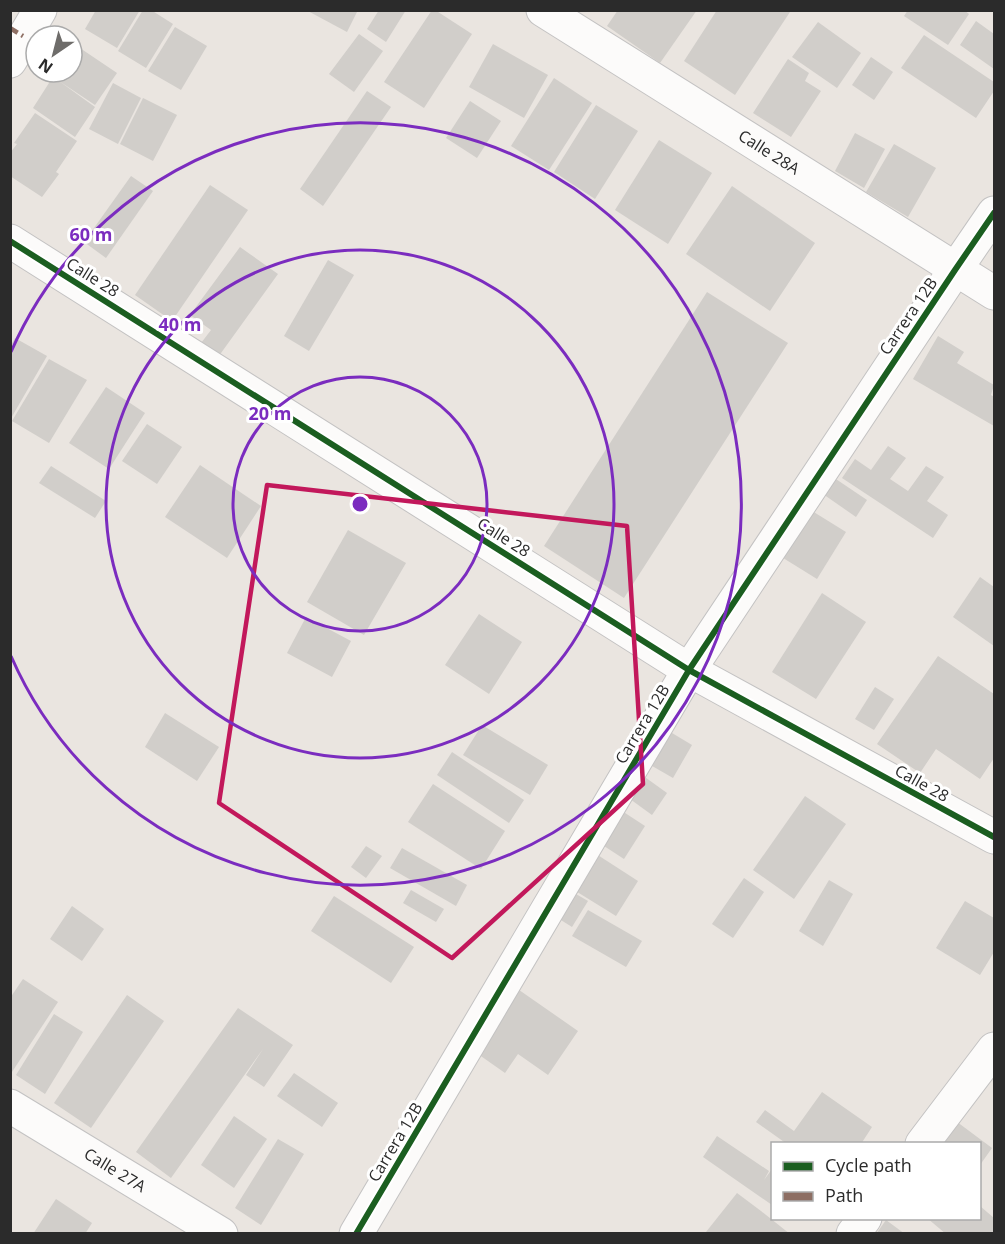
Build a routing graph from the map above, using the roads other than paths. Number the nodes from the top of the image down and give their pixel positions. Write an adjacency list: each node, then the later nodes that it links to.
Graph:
1 (40, 10): 4 (street)
2 (543, 10): 3 (street, Calle 28A)
3 (578, 20): 7 (street, Calle 28A)
4 (10, 61)
5 (994, 213): 7 (street, Carrera 12B)
6 (10, 241): 9 (street, Calle 28)
7 (955, 270): 8 (street, Calle 28A); 9 (street, Carrera 12B)
8 (994, 293)
9 (689, 670): 10 (street, Calle 28); 16 (street, Carrera 12B)
10 (994, 837)
11 (994, 1049): 13 (street)
12 (10, 1106): 15 (street, Calle 27A)
13 (923, 1142)
14 (863, 1220): 17 (street)
15 (221, 1233)
16 (356, 1233)
17 (853, 1233)

